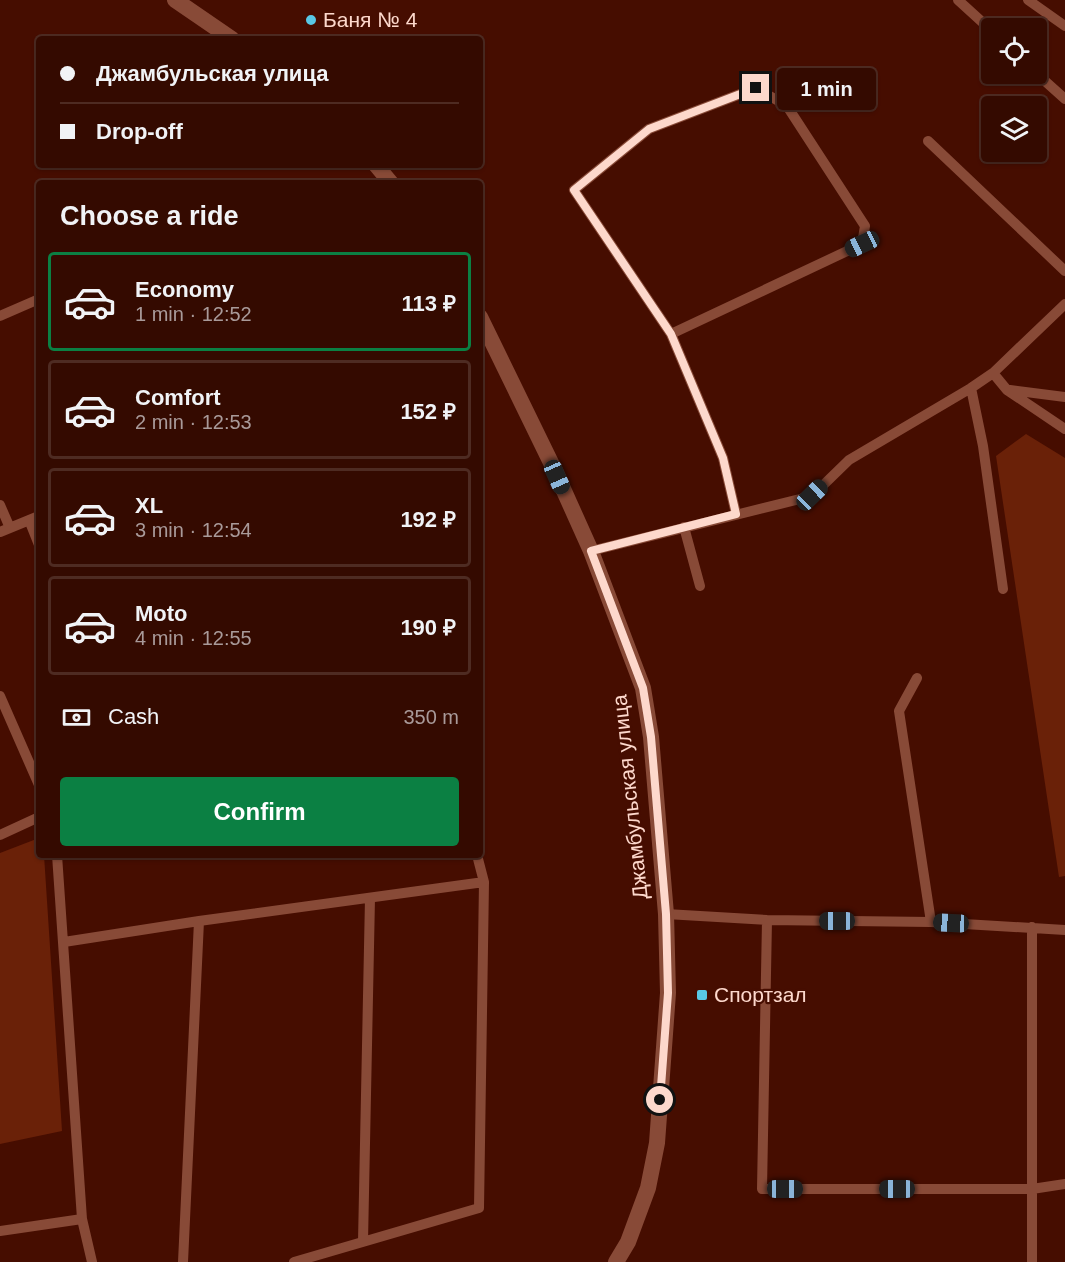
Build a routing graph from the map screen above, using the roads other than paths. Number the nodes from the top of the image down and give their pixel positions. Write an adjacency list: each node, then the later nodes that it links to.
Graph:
1 (175, 0): 6 (street)
2 (958, 0): 4 (lane)
3 (1028, 0): 5 (lane)
4 (981, 21)
5 (1065, 26)
6 (228, 36)
7 (1047, 83): 8 (lane)
8 (1065, 99)
9 (928, 141): 12 (lane)
10 (378, 168): 11 (street)
11 (388, 180)
12 (1065, 271)
13 (36, 300): 15 (lane)
14 (1065, 304): 18 (lane)
15 (0, 316)
16 (483, 324): 28 (street, Джамбульская улица)
17 (671, 334): 17 (lane); 24 (lane)
18 (993, 373): 19 (lane); 20 (lane)
19 (971, 388): 24 (lane); 30 (lane)
20 (1007, 390): 21 (lane); 22 (lane)
21 (1065, 397)
22 (1065, 429)
23 (0, 505): 27 (lane)
24 (736, 514): 26 (lane)
25 (34, 518): 27 (lane)
26 (684, 527): 28 (lane); 29 (lane)
27 (5, 530)
28 (591, 551): 40 (street, Джамбульская улица)
29 (700, 586)
30 (1003, 589)
31 (917, 678): 43 (lane)
32 (0, 696): 33 (lane)
33 (36, 778)
34 (36, 818): 35 (lane)
35 (0, 835)
36 (57, 858): 46 (lane)
37 (478, 858): 38 (lane)
38 (484, 882): 39 (lane); 51 (lane)
39 (370, 898): 42 (lane); 51 (lane)
40 (666, 914): 41 (lane); 55 (street, Джамбульская улица)
41 (766, 920): 43 (lane); 48 (lane)
42 (199, 921): 46 (lane); 53 (lane)
43 (931, 922): 44 (lane)
44 (1032, 927): 45 (lane); 48 (lane)
45 (1065, 930)
46 (64, 942): 49 (lane)
47 (1065, 1184): 48 (lane)
48 (1032, 1189): 56 (lane)
49 (82, 1219): 50 (lane); 52 (lane)
50 (0, 1231)
51 (363, 1242): 54 (lane)
52 (92, 1262)
53 (183, 1262)
54 (294, 1262)
55 (616, 1262)
56 (1032, 1262)

